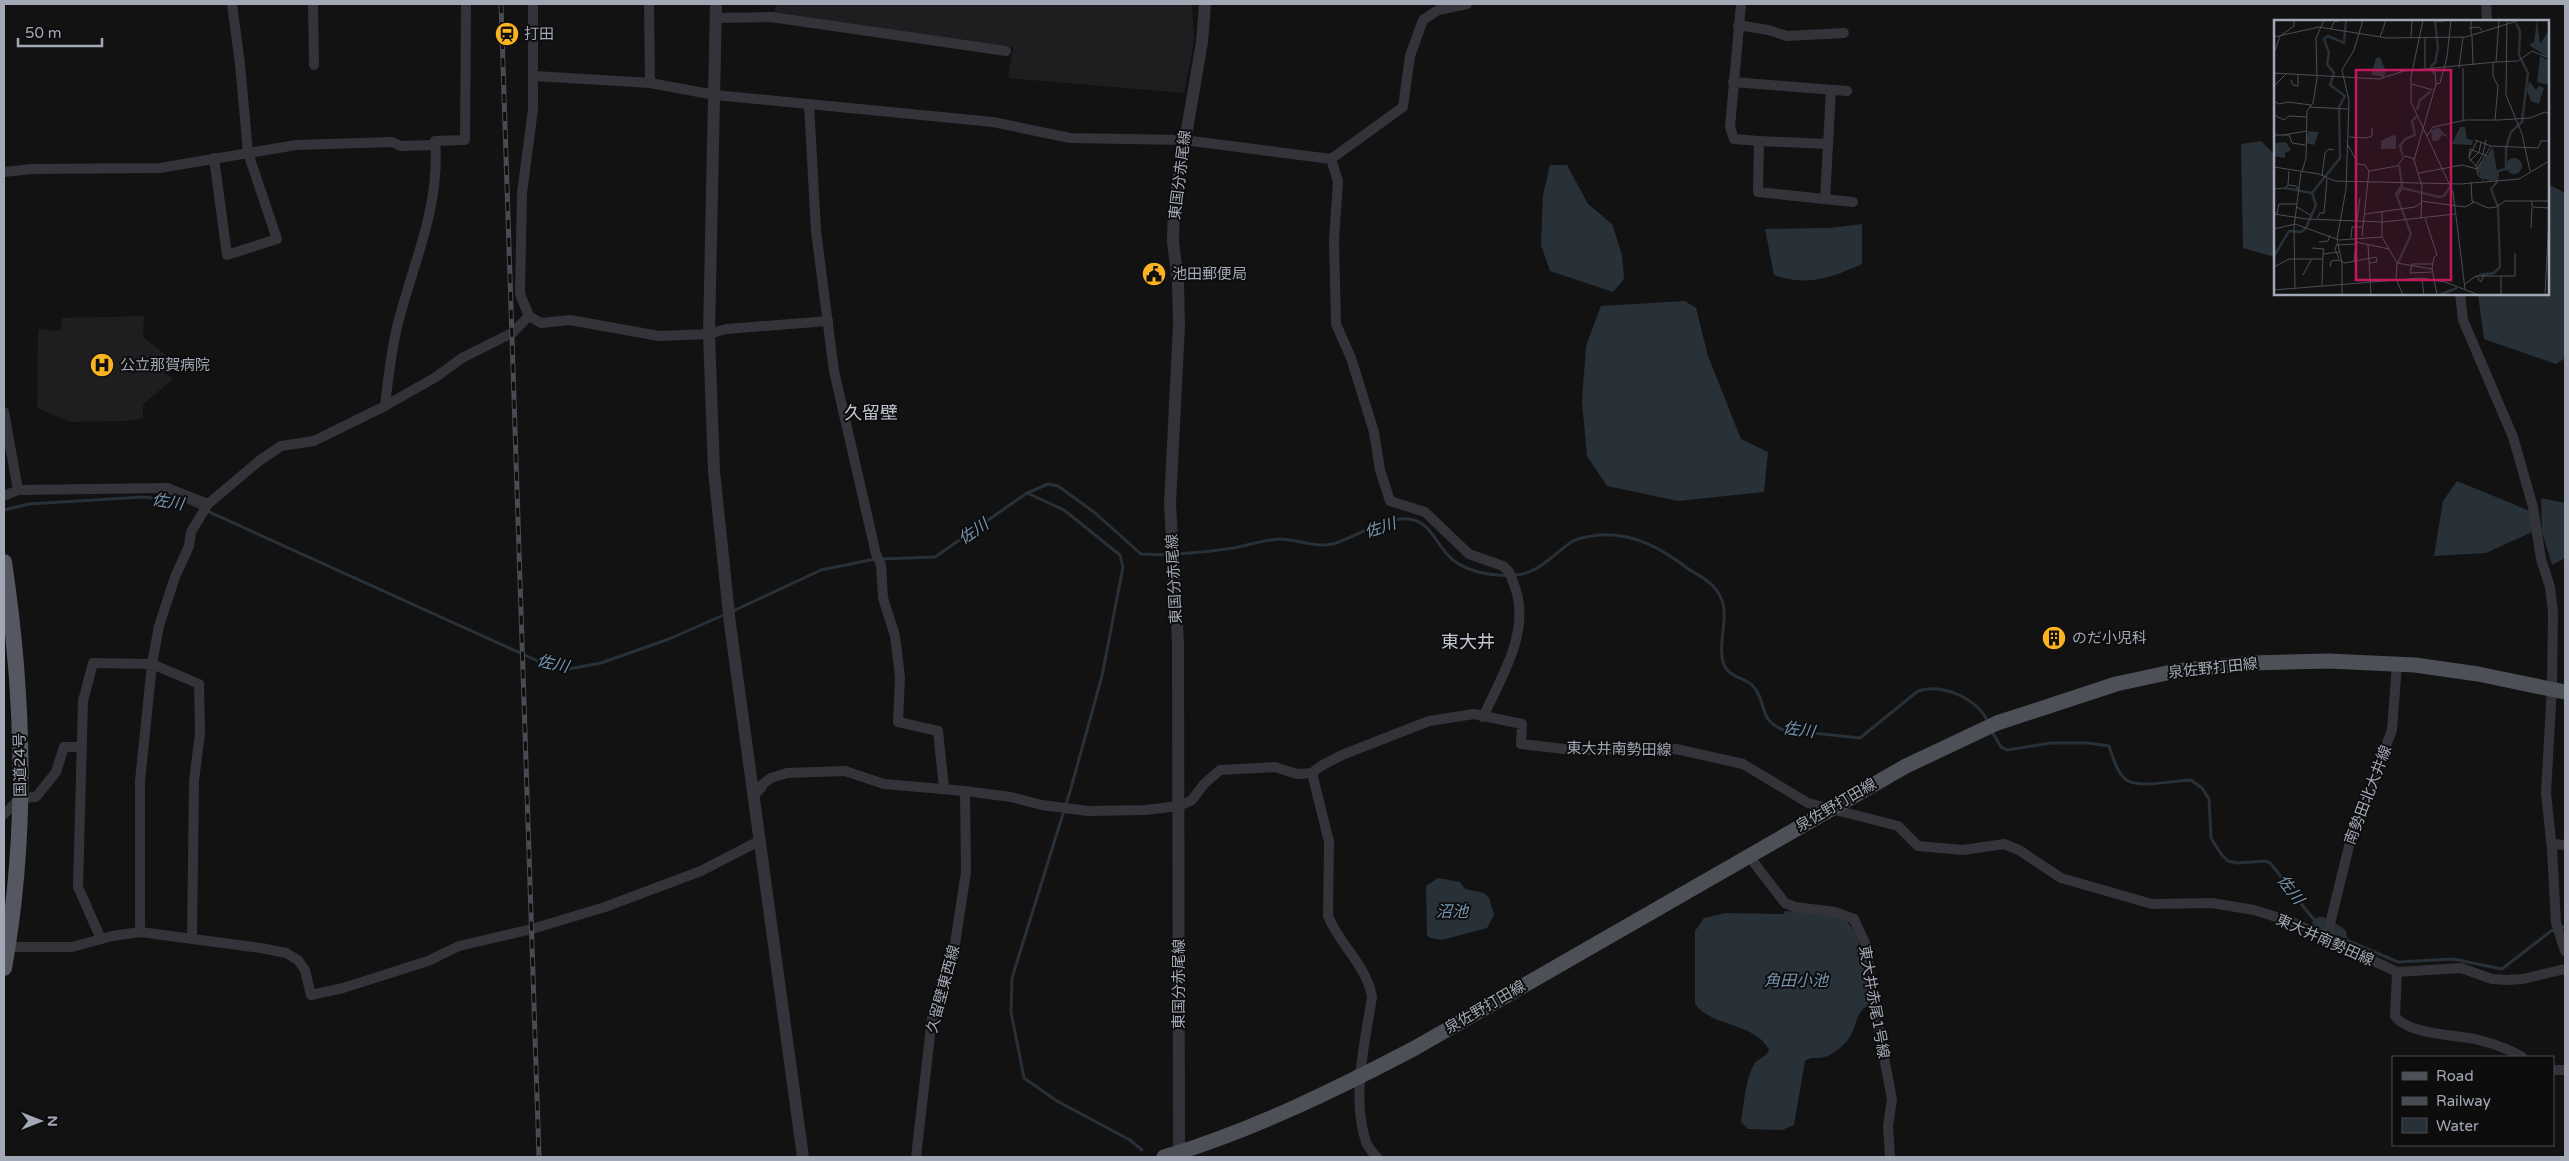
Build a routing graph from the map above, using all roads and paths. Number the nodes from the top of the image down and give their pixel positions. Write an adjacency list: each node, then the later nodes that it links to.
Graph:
1 (232, 4): 28 (street)
2 (313, 4): 16 (street)
3 (466, 4): 27 (street)
4 (533, 4): 17 (street)
5 (648, 4): 19 (street)
6 (716, 4): 11 (street)
7 (1206, 4): 24 (street, 東国分赤尾線)
8 (1467, 4): 30 (street)
9 (1740, 4): 13 (street)
10 (2486, 4): 12 (street)
11 (716, 18): 15 (street); 22 (street)
12 (2487, 20)
13 (1738, 25): 14 (street); 18 (street)
14 (1844, 33)
15 (1006, 51)
16 (314, 65)
17 (534, 76): 19 (street); 35 (street)
18 (1733, 82): 20 (street); 25 (street)
19 (650, 83): 22 (street)
20 (1830, 90): 21 (street); 26 (street)
21 (1848, 91)
22 (715, 95): 23 (street); 37 (street)
23 (809, 105): 24 (street); 36 (street)
24 (1184, 140): 30 (street); 54 (street, 東国分赤尾線)
25 (1759, 140): 26 (street); 32 (street)
26 (1828, 144): 32 (street)
27 (435, 145): 28 (street); 38 (street)
28 (248, 153): 29 (street); 29 (street)
29 (214, 158): 31 (street)
30 (1331, 159): 47 (street)
31 (4, 172)
32 (1825, 199): 33 (street)
33 (1853, 202)
34 (2460, 295): 46 (street)
35 (529, 316): 37 (street); 38 (street)
36 (828, 321): 37 (street); 50 (street)
37 (710, 334): 52 (street)
38 (385, 406): 42 (street)
39 (4, 412): 40 (street)
40 (18, 490): 41 (street); 42 (street)
41 (4, 496)
42 (208, 504): 44 (street)
43 (4, 562): 53 (highway, 国道24号)
44 (152, 664): 48 (street); 61 (street); 64 (street)
45 (2397, 664): 46 (main road, 泉佐野打田線); 55 (main road, 泉佐野打田線); 62 (street, 南勢田北大井線)
46 (2558, 691): 58 (street)
47 (1483, 717): 49 (street, 東大井南勢田線); 55 (street, 東大井南勢田線)
48 (81, 747): 53 (street); 63 (street)
49 (1312, 773): 54 (street); 71 (street)
50 (944, 788): 51 (street); 52 (street)
51 (965, 791): 54 (street); 74 (street, 久留壁東西線)
52 (753, 796): 57 (street)
53 (21, 798): 56 (street); 65 (highway, 国道24号)
54 (1179, 806): 72 (street, 東国分赤尾線)
55 (1832, 808): 60 (main road, 泉佐野打田線); 62 (street, 東大井南勢田線)
56 (4, 814)
57 (759, 841): 64 (street); 73 (street)
58 (2552, 844): 59 (street); 66 (street)
59 (2565, 845)
60 (1748, 855): 71 (main road, 泉佐野打田線); 77 (street, 東大井赤尾1号線)
61 (140, 932): 63 (street); 64 (street)
62 (2327, 933): 69 (street, 東大井南勢田線)
63 (101, 939): 65 (street)
64 (192, 939)
65 (6, 946): 67 (highway, 国道24号)
66 (2565, 951)
67 (4, 968)
68 (2565, 969): 69 (street, 東大井南勢田線)
69 (2397, 972): 70 (street)
70 (2520, 1056)
71 (1361, 1076): 72 (main road, 泉佐野打田線); 76 (street)
72 (1179, 1155): 75 (main road, 泉佐野打田線)
73 (803, 1157)
74 (916, 1157)
75 (1164, 1157)
76 (1377, 1157)
77 (1890, 1157)

